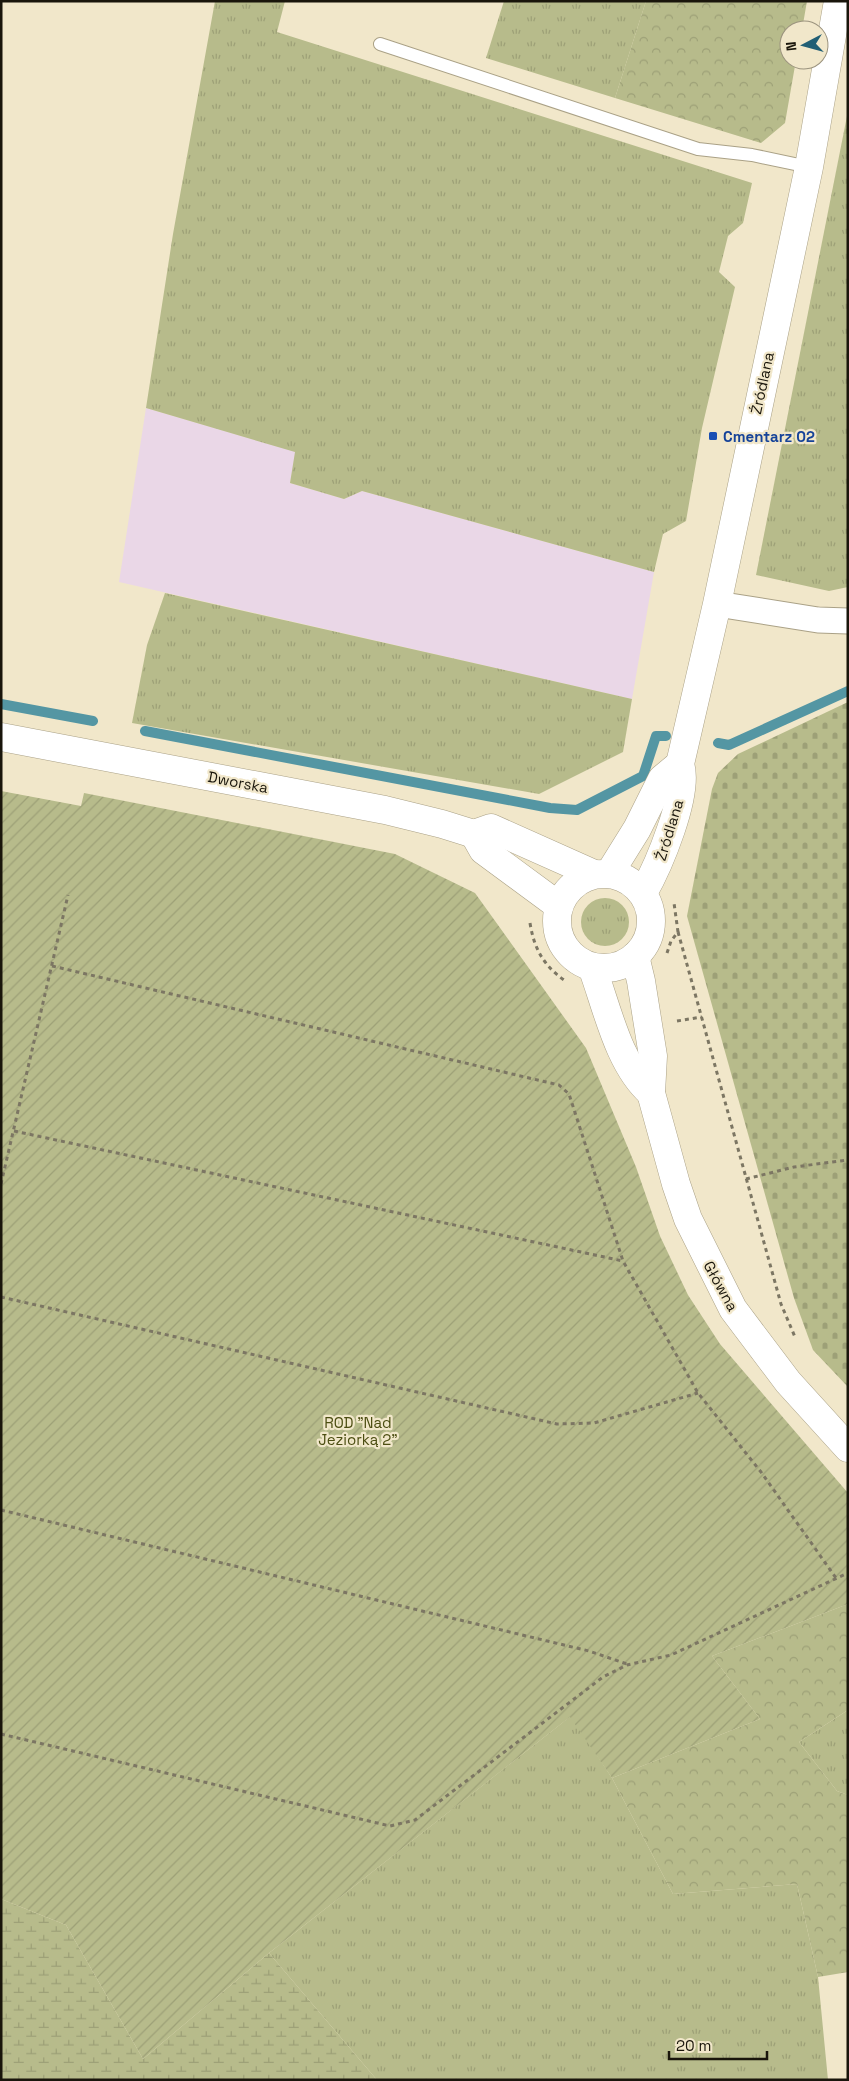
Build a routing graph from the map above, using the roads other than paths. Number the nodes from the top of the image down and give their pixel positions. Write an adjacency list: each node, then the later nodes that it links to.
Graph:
1 (838, 1): 3 (main road, Źródlana)
2 (380, 44): 3 (lane)
3 (809, 167): 4 (main road, Źródlana)
4 (717, 604): 5 (street); 7 (main road, Źródlana)
5 (848, 621)
6 (1, 737): 8 (main road, Dworska)
7 (680, 764): 9 (main road, Źródlana); 10 (main road, Źródlana)
8 (474, 834): 9 (main road, Dworska); 11 (main road)
9 (601, 874): 10 (main road); 11 (main road)
10 (643, 893): 12 (main road)
11 (558, 906): 13 (main road)
12 (635, 956): 13 (main road); 14 (main road, Główna)
13 (592, 967): 14 (main road, Główna)
14 (651, 1093): 15 (main road, Główna)
15 (848, 1448)

